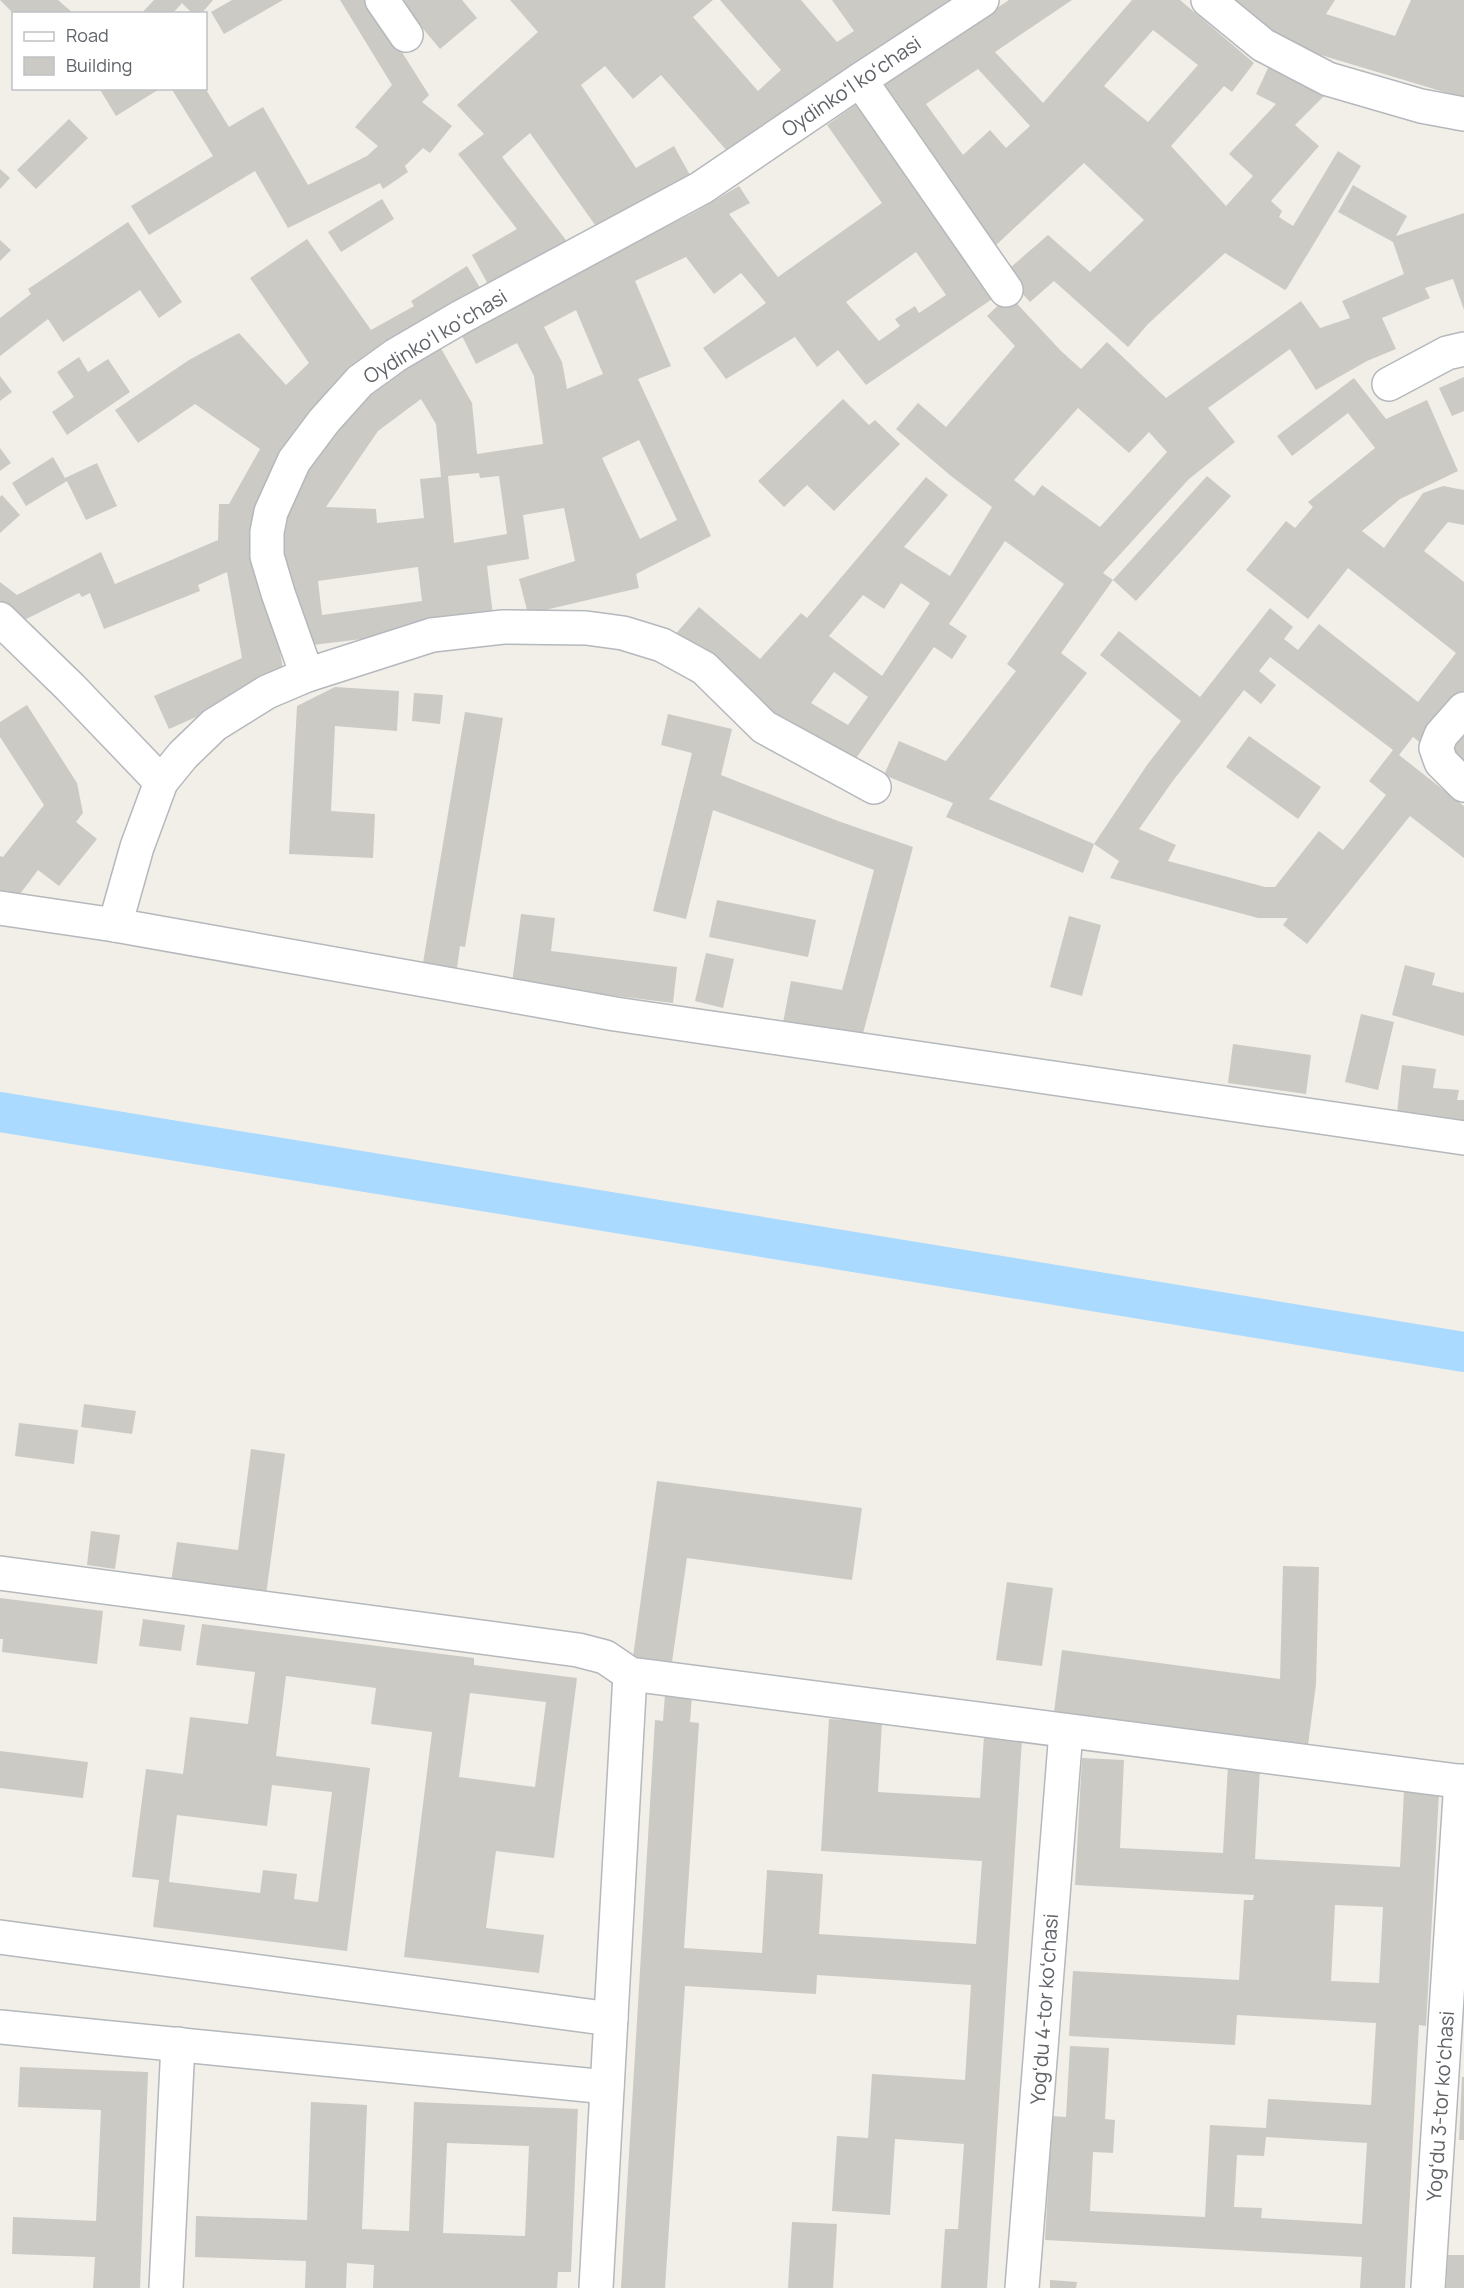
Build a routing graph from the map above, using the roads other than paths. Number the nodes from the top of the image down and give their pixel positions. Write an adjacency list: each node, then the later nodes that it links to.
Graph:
1 (382, 0): 4 (street)
2 (982, 0): 5 (street, Oydinkoʻl koʻchasi)
3 (1208, 0): 6 (street)
4 (406, 35)
5 (860, 80): 7 (street); 11 (street, Oydinkoʻl koʻchasi)
6 (1464, 114)
7 (1006, 290)
8 (1464, 349): 9 (street)
9 (1389, 384)
10 (0, 619): 13 (street)
11 (307, 675): 13 (street); 15 (street)
12 (1464, 709): 14 (street)
13 (161, 782): 17 (street)
14 (1464, 785)
15 (874, 787)
16 (0, 908): 17 (street)
17 (115, 925): 18 (street)
18 (1464, 1138)
19 (0, 1573): 20 (street)
20 (630, 1674): 21 (street); 24 (street)
21 (1066, 1731): 22 (street); 30 (street, Yogʻdu 4-tor koʻchasi)
22 (1463, 1781): 31 (street, Yogʻdu 3-tor koʻchasi)
23 (0, 1937): 24 (street)
24 (611, 2019): 27 (street)
25 (0, 2027): 26 (street)
26 (178, 2044): 27 (street); 28 (street)
27 (607, 2087): 29 (street)
28 (166, 2288)
29 (596, 2288)
30 (1022, 2288)
31 (1428, 2288)

